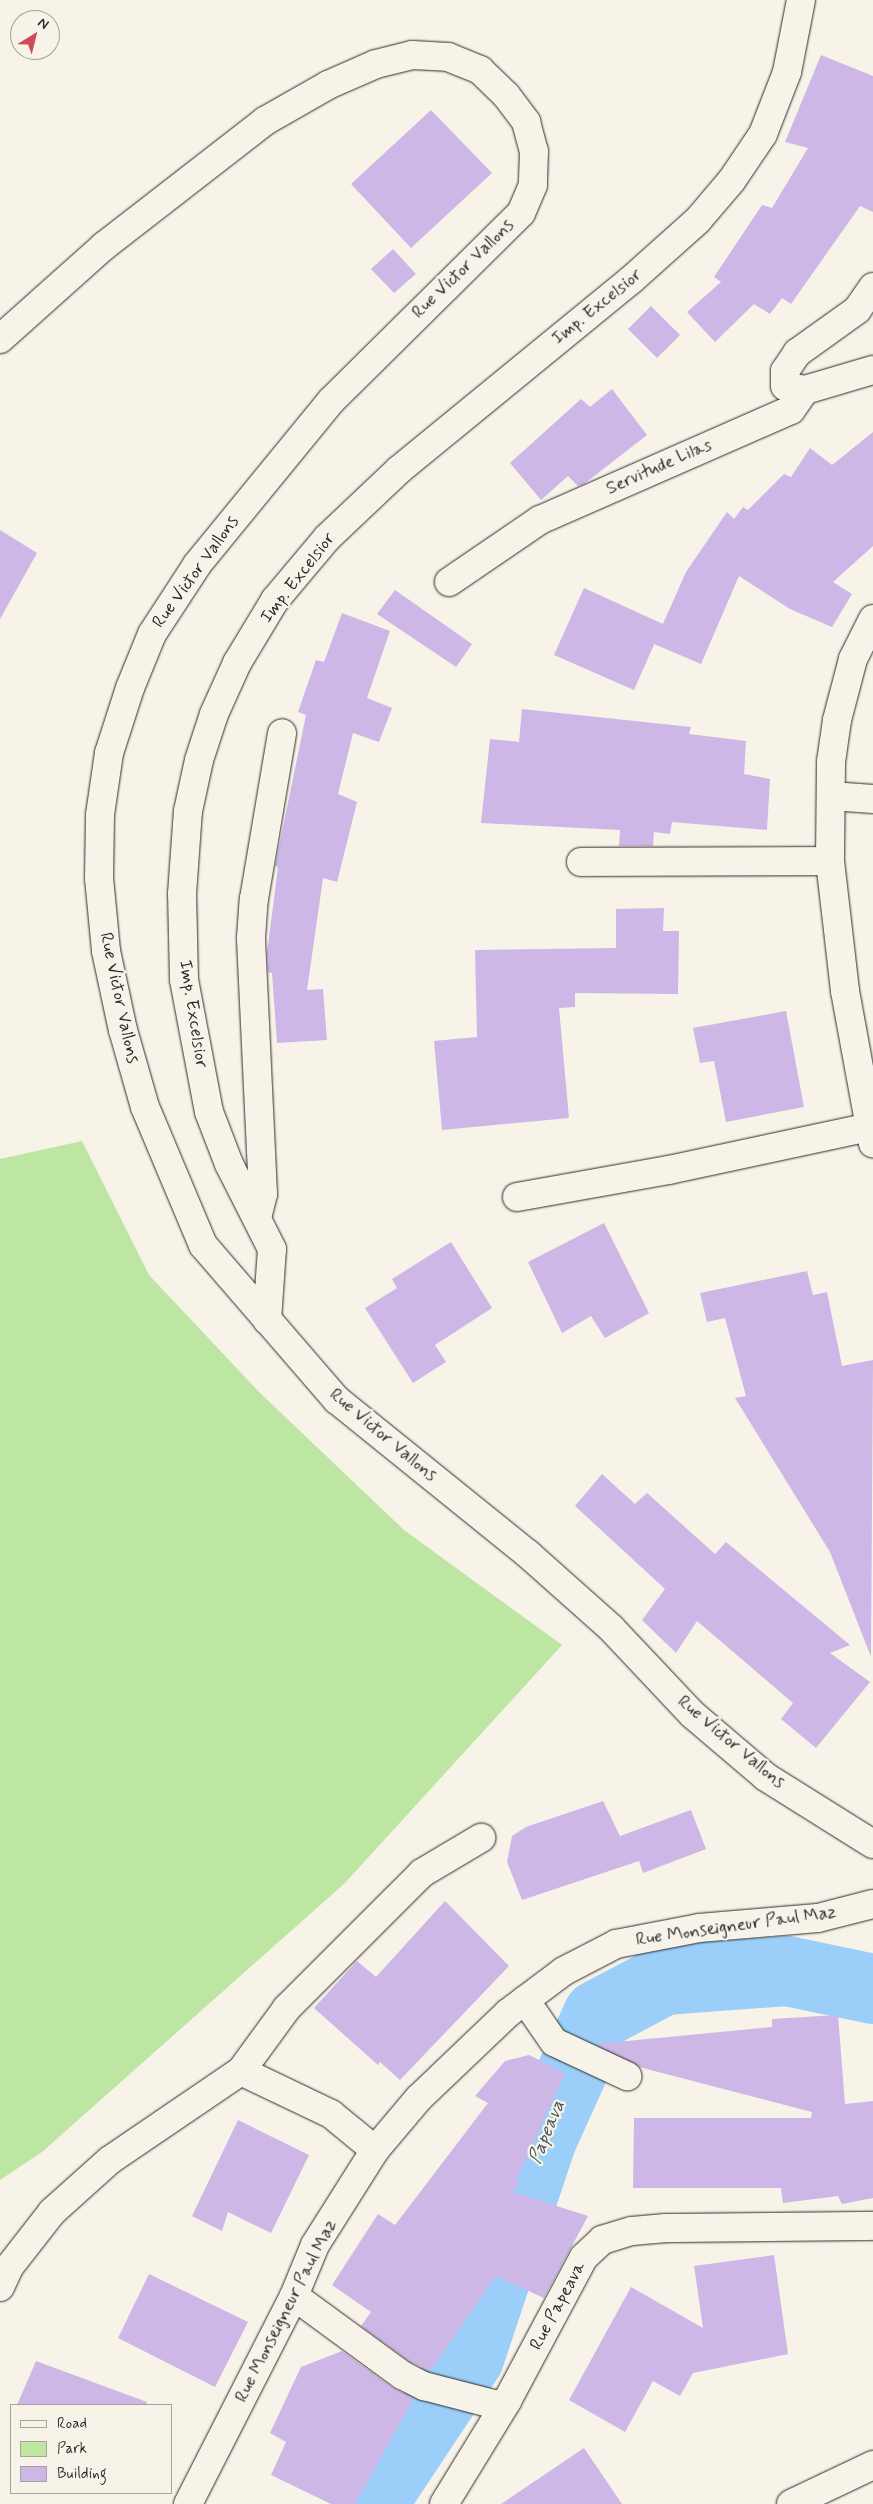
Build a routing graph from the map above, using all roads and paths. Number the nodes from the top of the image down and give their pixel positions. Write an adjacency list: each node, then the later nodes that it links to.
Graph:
1 (801, 0): 15 (street, Imp. Excelsior)
2 (873, 287): 5 (street)
3 (0, 339): 16 (street, Rue Victor Vallons)
4 (873, 370): 5 (street)
5 (805, 390): 6 (street, Servitude Lilas)
6 (449, 582)
7 (873, 619): 9 (street)
8 (282, 732): 15 (street)
9 (831, 796): 10 (street); 11 (street)
10 (873, 800)
11 (830, 861): 12 (street); 13 (street)
12 (581, 862)
13 (871, 1135): 14 (street)
14 (517, 1197)
15 (257, 1218): 16 (street, Imp. Excelsior)
16 (267, 1320): 18 (street, Rue Victor Vallons)
17 (481, 1838): 21 (street)
18 (873, 1844)
19 (873, 1904): 20 (street, Rue Monseigneur Paul Maz)
20 (525, 2000): 22 (street); 23 (street, Rue Monseigneur Paul Maz)
21 (241, 2071): 23 (street); 25 (street)
22 (628, 2076)
23 (375, 2150): 26 (street, Rue Monseigneur Paul Maz)
24 (873, 2226): 27 (street, Rue Papeava)
25 (0, 2287)
26 (294, 2296): 27 (street); 29 (street, Rue Monseigneur Paul Maz)
27 (507, 2402): 30 (street, Rue Papeava)
28 (873, 2465): 31 (street)
29 (188, 2504)
30 (444, 2504)
31 (791, 2504)

